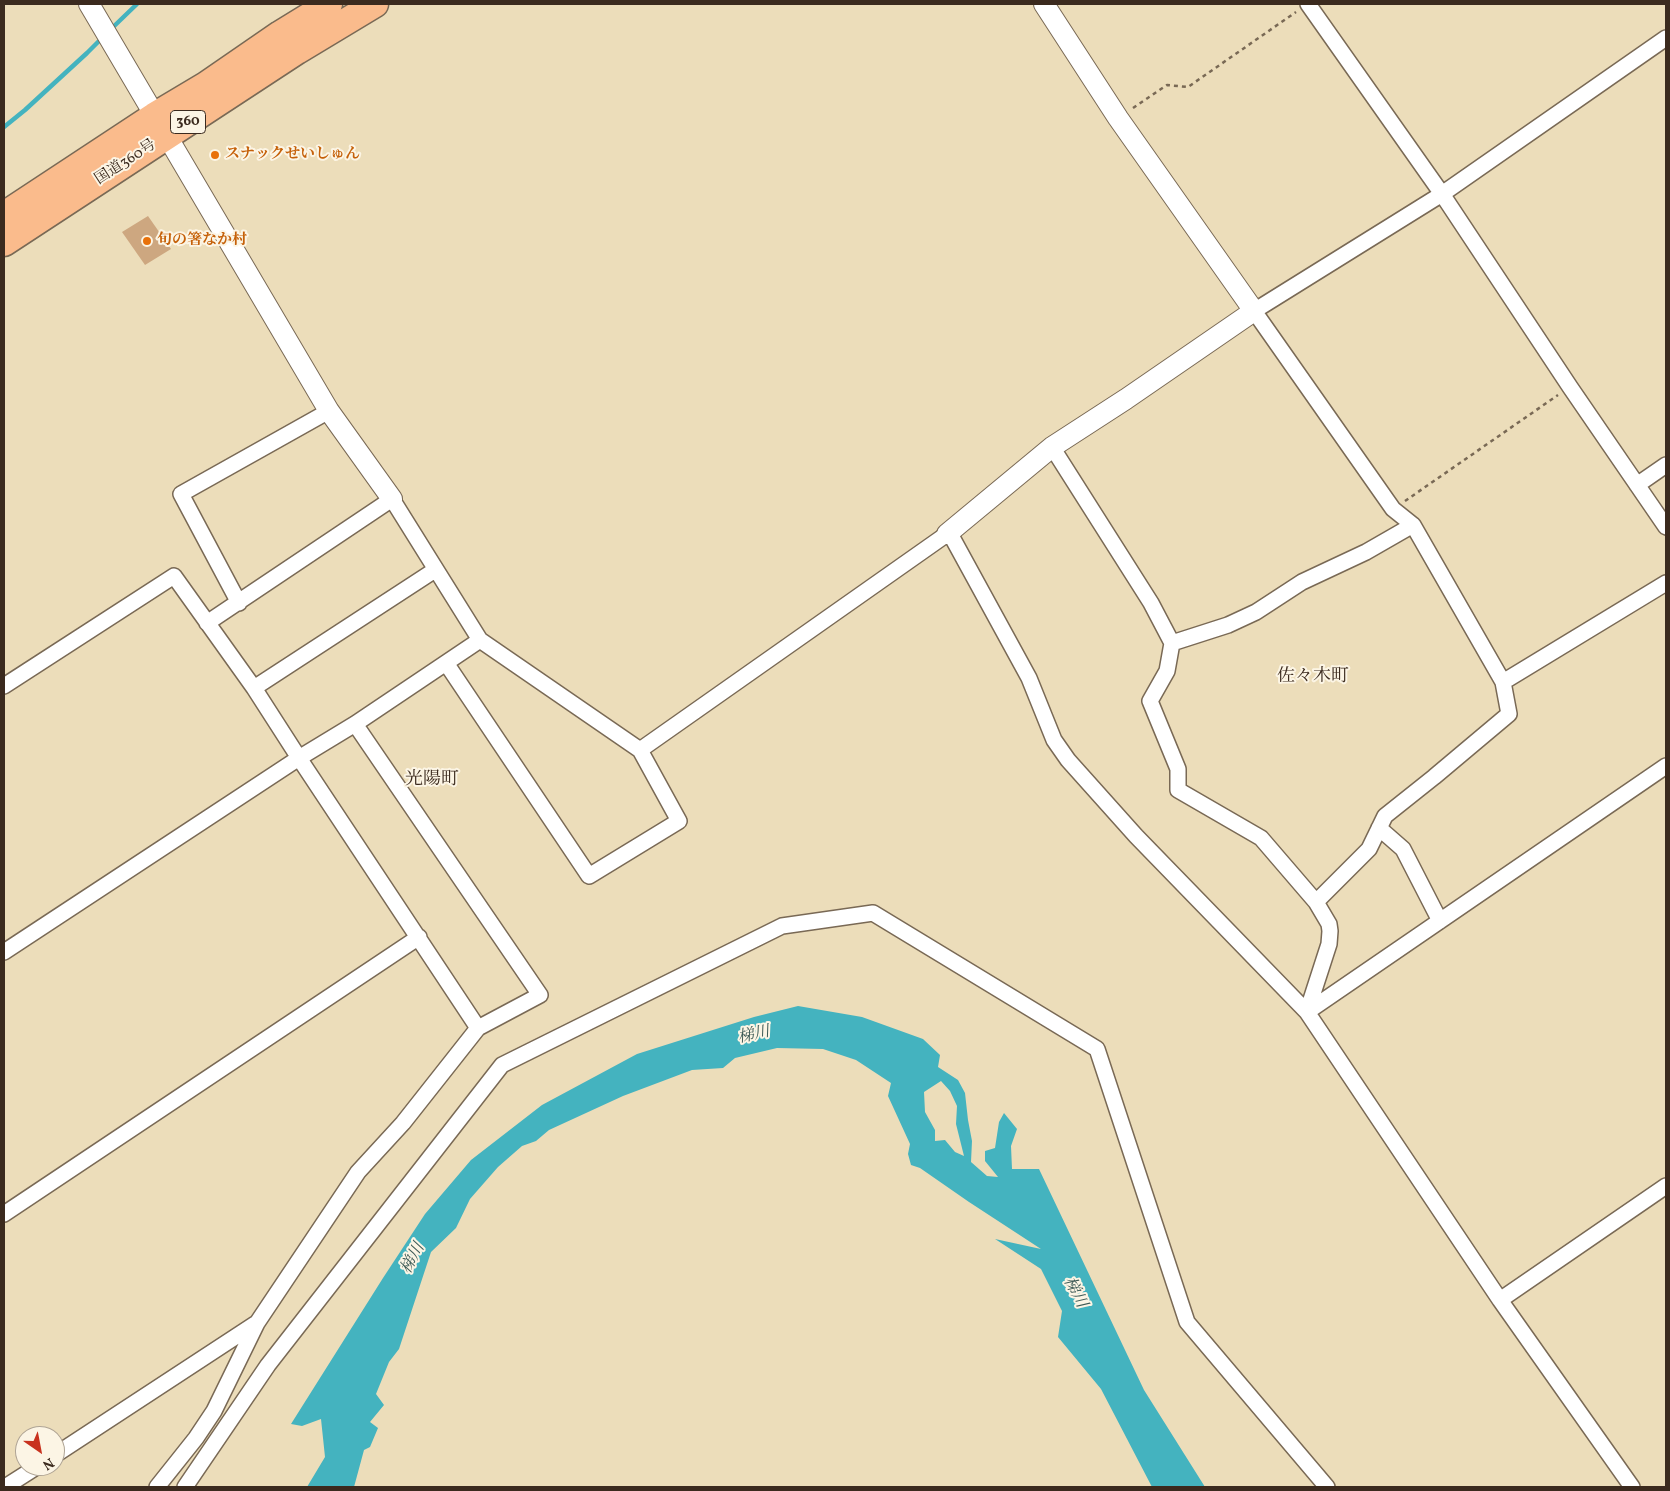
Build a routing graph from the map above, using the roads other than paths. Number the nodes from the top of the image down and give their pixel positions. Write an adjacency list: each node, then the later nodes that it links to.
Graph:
1 (89, 4): 7 (street)
2 (329, 4): 7 (highway, 国道360号 / 360)
3 (375, 4): 7 (highway, 国道360号 / 360)
4 (1044, 4): 11 (street)
5 (1308, 4): 8 (street)
6 (1666, 38): 8 (street)
7 (160, 126): 9 (highway, 国道360号 / 360); 10 (highway, 国道360号 / 360); 12 (street)
8 (1442, 194): 11 (street); 15 (street)
9 (4, 215)
10 (4, 242)
11 (1254, 311): 13 (street); 17 (street)
12 (329, 411): 16 (street); 22 (street)
13 (1052, 447): 19 (street); 25 (street)
14 (1666, 465): 15 (street)
15 (1636, 485): 18 (street)
16 (392, 499): 20 (street); 22 (street)
17 (1413, 525): 25 (street); 27 (street)
18 (1666, 527)
19 (947, 534): 31 (street); 39 (street)
20 (435, 570): 24 (street); 29 (street)
21 (1666, 583): 27 (street)
22 (239, 603): 23 (street)
23 (207, 623): 28 (street); 29 (street)
24 (480, 640): 26 (street); 31 (street)
25 (1172, 643): 35 (street)
26 (446, 663): 30 (street); 31 (street)
27 (1503, 682): 34 (street)
28 (4, 686)
29 (254, 688): 32 (street)
30 (355, 724): 32 (street); 40 (street)
31 (640, 750)
32 (299, 758): 37 (street); 38 (street)
33 (1666, 766): 36 (street)
34 (1379, 828): 35 (street); 36 (street)
35 (1316, 902): 39 (street)
36 (1440, 921): 39 (street)
37 (419, 936): 40 (street); 42 (street)
38 (4, 952)
39 (1307, 1012): 43 (street)
40 (478, 1028): 44 (street)
41 (1666, 1186): 43 (street)
42 (4, 1214)
43 (1500, 1300): 51 (street)
44 (257, 1323): 45 (street); 48 (street)
45 (65, 1448)
46 (22, 1476): 47 (street)
47 (5, 1487)
48 (157, 1487)
49 (185, 1487): 50 (street)
50 (1327, 1487)
51 (1632, 1487)

